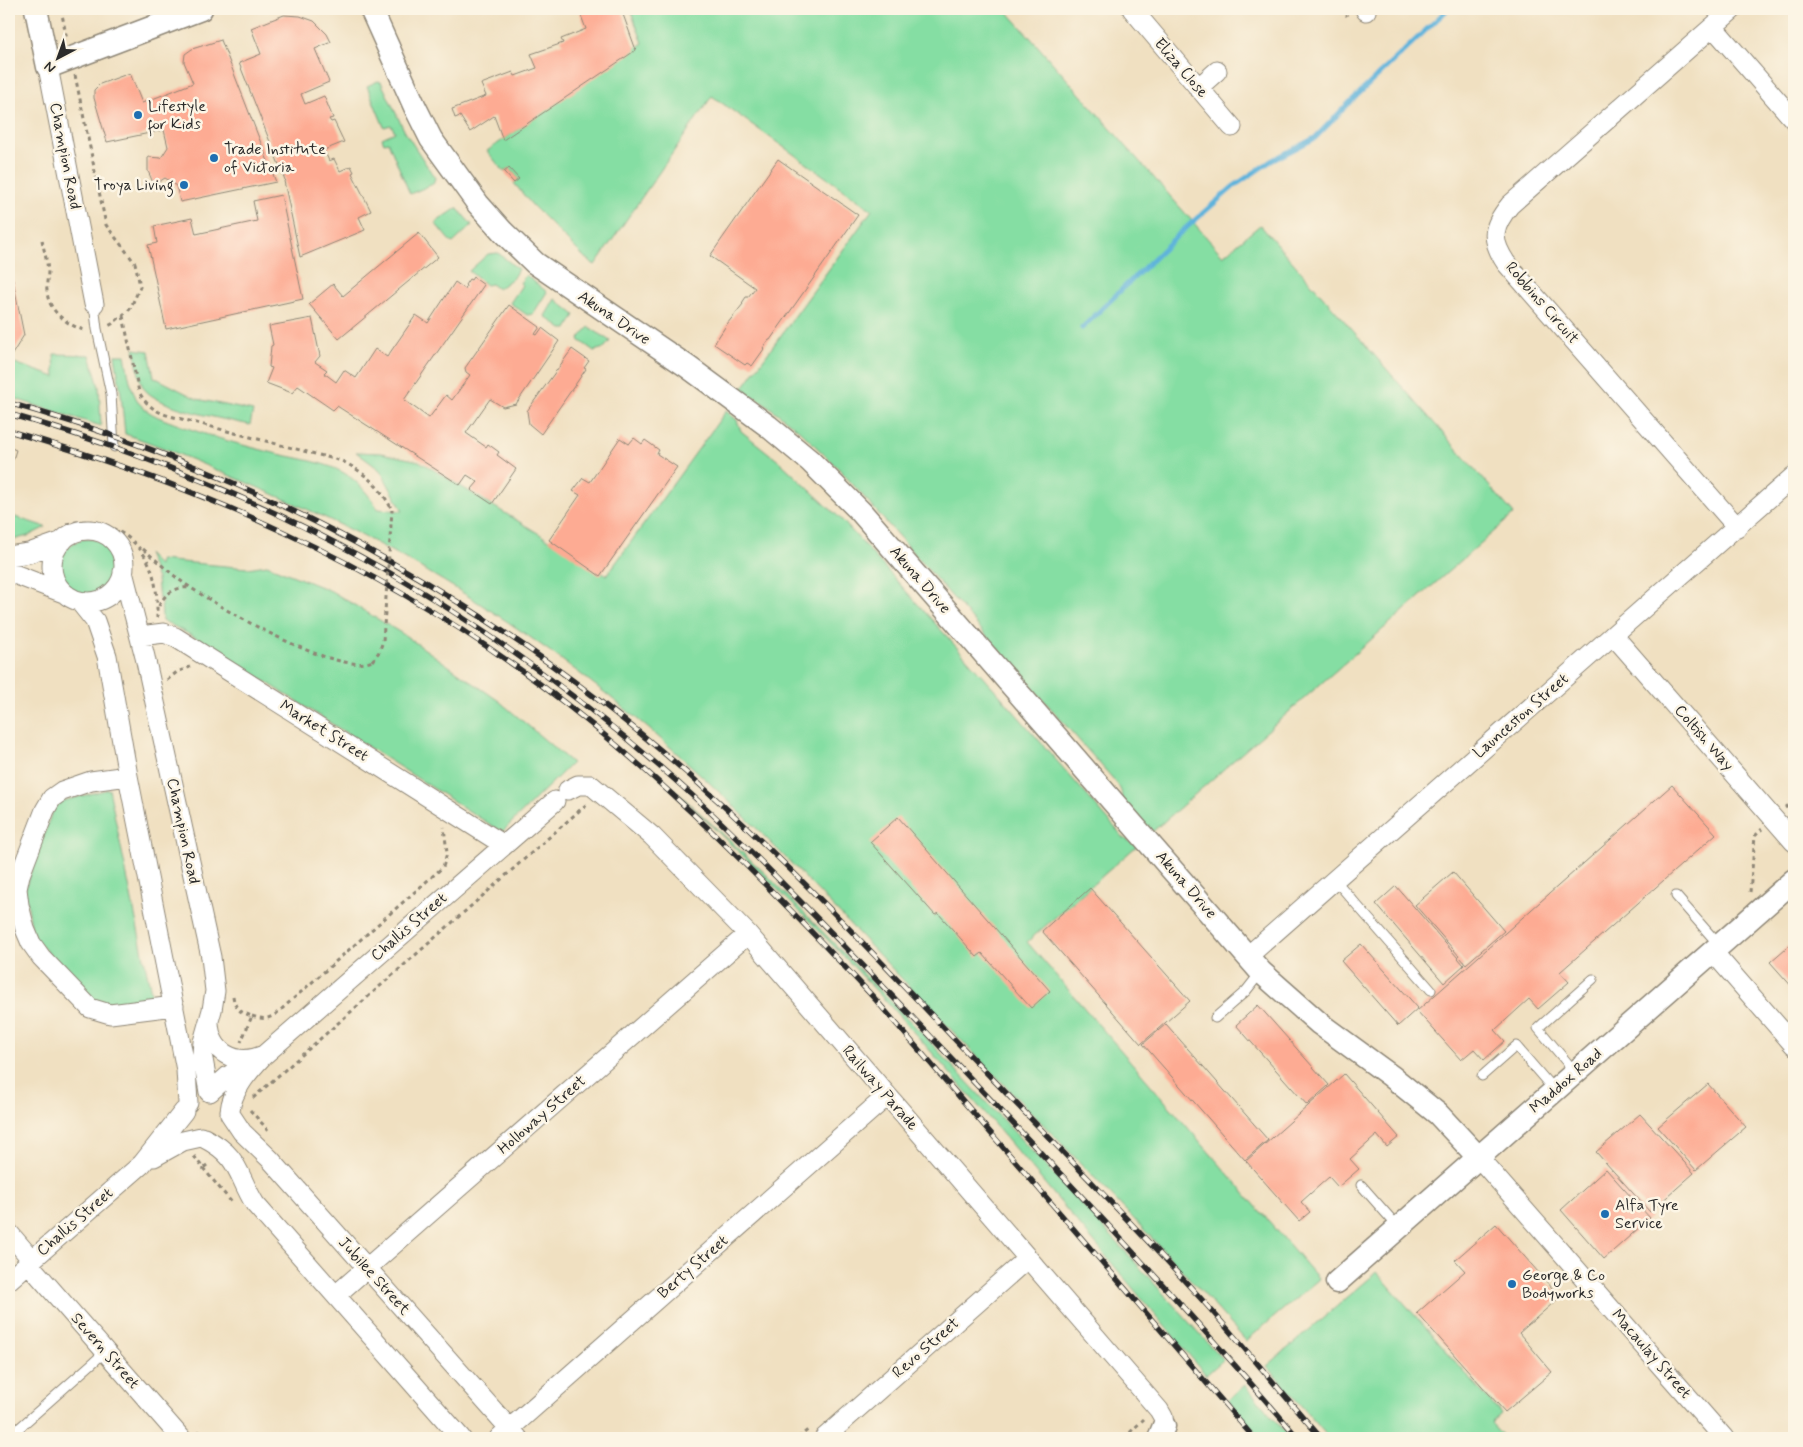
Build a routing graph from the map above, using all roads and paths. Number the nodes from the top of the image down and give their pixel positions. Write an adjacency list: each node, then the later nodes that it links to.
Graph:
1 (36, 9): 9 (street, Champion Road)
2 (201, 9): 9 (street)
3 (371, 9): 43 (street, Akuna Drive)
4 (1132, 9): 11 (street, Eliza Close)
5 (1341, 9): 7 (path)
6 (1733, 9): 8 (street, Robbins Circuit)
7 (1347, 16)
8 (1713, 27): 12 (street); 18 (street, Robbins Circuit)
9 (48, 67): 14 (street, Champion Road)
10 (1217, 71): 11 (street)
11 (1198, 88): 13 (street, Eliza Close)
12 (1794, 120)
13 (1232, 127)
14 (94, 304): 16 (lane)
15 (123, 316): 24 (path, bridge)
16 (114, 447)
17 (1794, 476): 18 (street, Launceston Street)
18 (1737, 527): 28 (street, Launceston Street)
19 (63, 533): 20 (path); 21 (street); 23 (street); 25 (street)
20 (138, 544): 24 (path); 26 (path)
21 (9, 556)
22 (9, 572): 25 (street)
23 (123, 572): 25 (street); 29 (street, Champion Road)
24 (197, 592): 26 (path)
25 (72, 598): 32 (street)
26 (158, 608): 27 (path)
27 (159, 633): 29 (street, Market Street); 37 (street, Market Street)
28 (1613, 635): 36 (street, Coltish Way); 38 (street, Launceston Street)
29 (140, 636): 49 (street, Champion Road)
30 (189, 663): 31 (path)
31 (167, 680)
32 (128, 776): 46 (street); 46 (street)
33 (562, 795): 37 (street, Challis Street); 41 (street, Railway Parade)
34 (590, 801): 56 (path)
35 (443, 823): 47 (path)
36 (1794, 842)
37 (504, 845): 51 (street, Challis Street)
38 (1335, 880): 43 (street, Launceston Street); 45 (lane)
39 (1794, 880): 42 (street, Maddox Road)
40 (1676, 896): 42 (lane)
41 (748, 934): 57 (street, Railway Parade); 72 (street, Holloway Street)
42 (1716, 949): 50 (street); 52 (street, Maddox Road)
43 (1255, 964): 48 (lane); 65 (street, Akuna Drive)
44 (1593, 979): 52 (lane)
45 (1431, 990)
46 (174, 1006): 58 (street)
47 (252, 1016)
48 (1215, 1018)
49 (209, 1022): 51 (street); 55 (street, Champion Road)
50 (1794, 1045)
51 (264, 1055): 55 (street, Challis Street); 56 (street, Challis Street)
52 (1576, 1072): 54 (street, Maddox Road)
53 (1482, 1076): 54 (lane)
54 (1555, 1091): 65 (street, Maddox Road)
55 (209, 1092): 58 (street); 59 (street)
56 (244, 1095): 59 (street, Challis Street); 60 (path)
57 (887, 1096): 70 (street, Railway Parade); 78 (street, Berty Street)
58 (186, 1107): 63 (street); 66 (street, Challis Street)
59 (230, 1113): 61 (street, Jubilee Street); 63 (street)
60 (261, 1122): 61 (path); 62 (path)
61 (246, 1136): 72 (street, Jubilee Street)
62 (274, 1137)
63 (196, 1139): 64 (street); 64 (path); 66 (street, Challis Street)
64 (225, 1151): 75 (street)
65 (1479, 1158): 68 (street, Maddox Road); 83 (street, Macaulay Street)
66 (142, 1164): 71 (street, Challis Street)
67 (1361, 1185): 68 (lane)
68 (1399, 1228): 74 (street, Maddox Road)
69 (9, 1233): 71 (street, Severn Street)
70 (1028, 1258): 77 (street, Railway Parade); 82 (street, Revo Street)
71 (30, 1262): 73 (street, Challis Street); 76 (street, Severn Street)
72 (367, 1268): 75 (street, Holloway Street); 78 (street, Jubilee Street)
73 (9, 1280)
74 (1337, 1282)
75 (336, 1295): 81 (street)
76 (105, 1352): 79 (lane); 80 (street, Severn Street)
77 (1162, 1432)
78 (509, 1435)
79 (9, 1437)
80 (181, 1438)
81 (461, 1438)
82 (824, 1438)
83 (1724, 1438)

